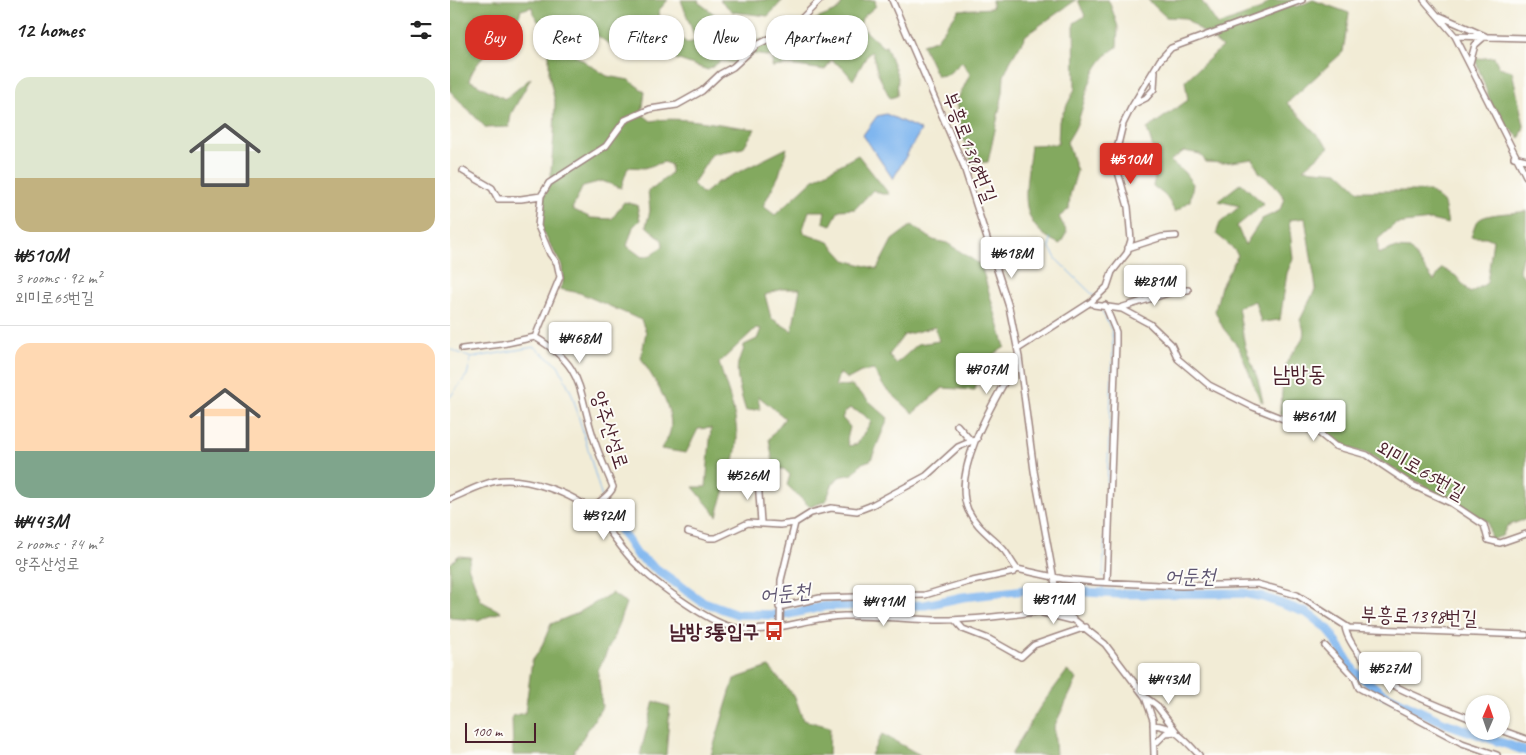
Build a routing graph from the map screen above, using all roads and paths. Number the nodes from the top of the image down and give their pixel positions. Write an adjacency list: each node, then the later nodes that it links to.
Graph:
1 (820, 0): 16 (street)
2 (892, 0): 25 (street, 부흥로1398번길)
3 (1302, 0): 10 (street)
4 (1424, 0): 5 (street)
5 (1437, 14): 6 (street); 7 (street)
6 (1454, 36): 7 (street); 9 (street)
7 (1485, 36): 8 (street); 9 (street)
8 (1526, 38)
9 (1470, 63): 12 (street)
10 (1155, 70): 11 (street); 11 (street)
11 (1134, 104): 18 (street)
12 (1514, 157): 13 (street); 15 (street)
13 (1526, 160)
14 (463, 171): 16 (street)
15 (1526, 176)
16 (541, 196): 23 (street)
17 (1176, 236): 18 (street)
18 (1128, 248): 20 (street)
19 (1188, 290): 22 (street, 외미로65번길)
20 (1094, 299): 21 (street, 외미로65번길); 25 (street)
21 (1101, 305): 22 (street, 외미로65번길); 38 (street)
22 (1120, 308): 35 (street, 외미로65번길)
23 (535, 337): 24 (street); 31 (street, 양주산성로)
24 (462, 349)
25 (1018, 349): 26 (street, 부흥로1398번길)
26 (1019, 357): 28 (street); 37 (street, 부흥로1398번길)
27 (957, 425): 28 (street)
28 (974, 441): 33 (street); 36 (street)
29 (758, 480): 32 (street)
30 (450, 499): 31 (street)
31 (591, 511): 44 (street)
32 (761, 522): 33 (street); 34 (street)
33 (795, 523): 40 (street)
34 (688, 532)
35 (1526, 534)
36 (1017, 569): 37 (street, 부흥로1398번길); 40 (street, 부흥로1398번길)
37 (1055, 577): 38 (street, 부흥로1398번길); 39 (street, 부흥로1398번길)
38 (1106, 582): 46 (street, 부흥로1398번길)
39 (1057, 595): 41 (street, 부흥로1398번길); 42 (street)
40 (779, 607): 44 (street)
41 (1064, 609): 42 (street); 45 (street)
42 (1028, 613): 43 (street); 45 (street)
43 (955, 620): 44 (street); 45 (street)
44 (779, 625)
45 (1084, 626): 49 (street)
46 (1345, 627): 47 (street, 부흥로1398번길); 50 (street)
47 (1526, 635)
48 (1325, 646): 58 (street)
49 (1145, 697): 51 (street); 52 (street)
50 (1465, 716)
51 (1153, 725): 52 (street); 55 (street)
52 (1176, 732): 55 (street); 57 (street)
53 (1510, 733): 54 (street)
54 (1526, 739)
55 (1154, 745): 56 (street)
56 (1154, 755)
57 (1199, 755)
58 (1497, 755)

